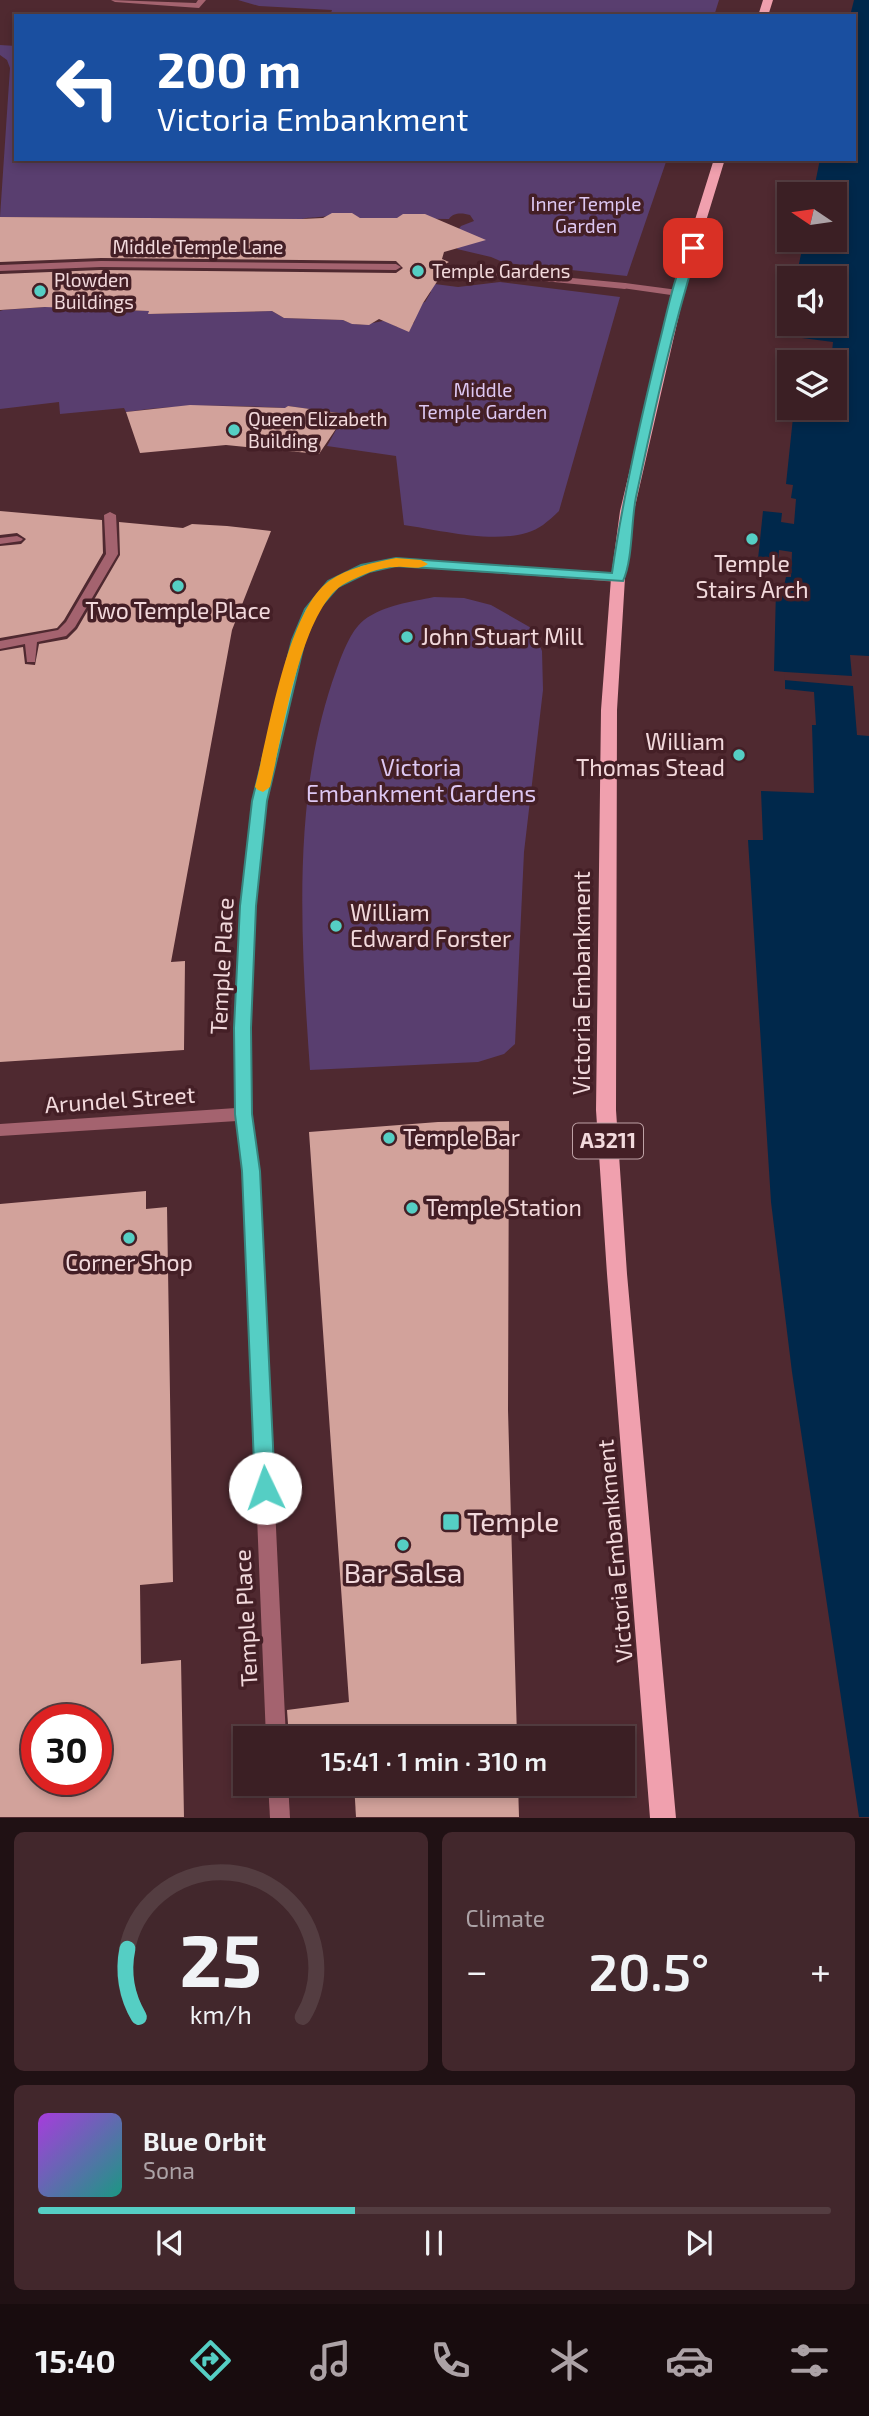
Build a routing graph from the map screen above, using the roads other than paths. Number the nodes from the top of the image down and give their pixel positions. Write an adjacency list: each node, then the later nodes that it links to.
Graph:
1 (115, 0): 2 (street)
2 (202, 0)
3 (719, 161): 7 (main road, Victoria Embankment / A3211)
4 (396, 267): 5 (street, Middle Temple Lane)
5 (0, 268)
6 (443, 269): 7 (street)
7 (678, 293): 11 (main road, Victoria Embankment / A3211)
8 (110, 515): 12 (street)
9 (17, 538): 10 (street)
10 (0, 541)
11 (618, 578): 15 (street, Temple Place); 20 (main road, Victoria Embankment / A3211)
12 (31, 641): 13 (street); 14 (street)
13 (0, 645)
14 (31, 659)
15 (244, 1114): 16 (street, Arundel Street); 17 (street, Temple Place)
16 (0, 1130)
17 (275, 1726)
18 (279, 1796): 19 (street)
19 (280, 1818)
20 (663, 1818)

